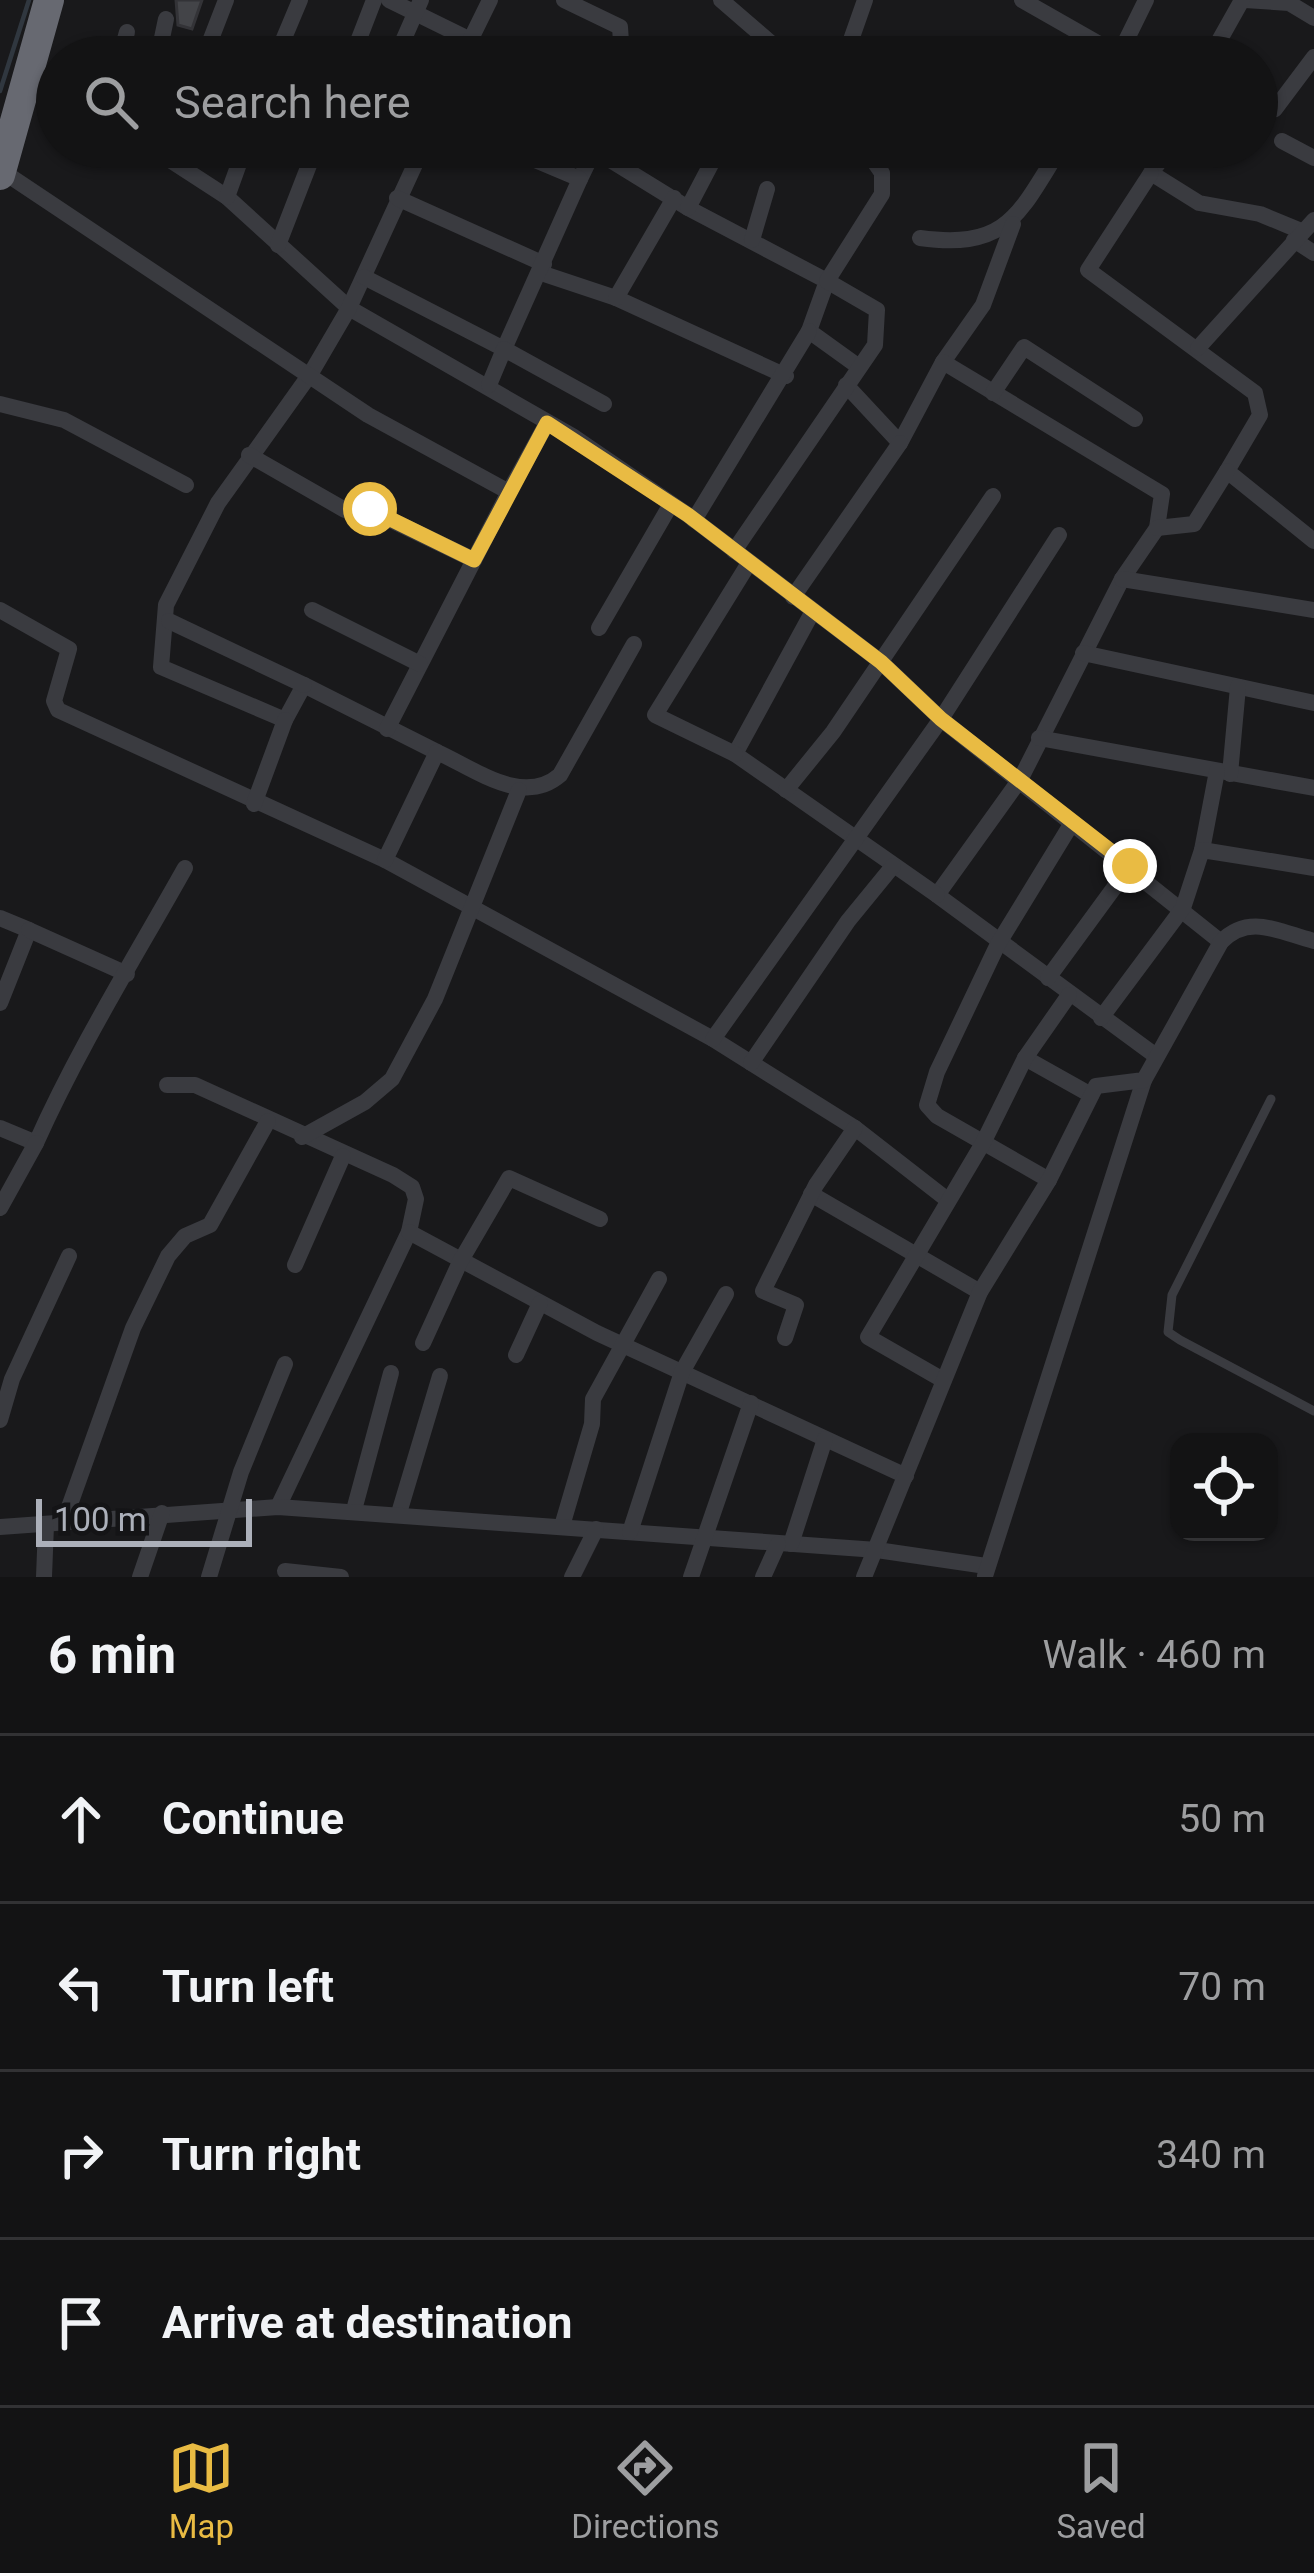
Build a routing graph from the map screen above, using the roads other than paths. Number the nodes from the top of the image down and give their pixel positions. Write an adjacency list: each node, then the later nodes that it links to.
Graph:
1 (49, 0): 17 (highway)
2 (226, 0): 20 (street)
3 (300, 0): 21 (street)
4 (374, 0): 22 (street)
5 (389, 0): 13 (street)
6 (490, 0): 25 (street)
7 (564, 0): 26 (street)
8 (721, 0): 27 (street)
9 (865, 0): 28 (street)
10 (1022, 0): 29 (street)
11 (1146, 0): 30 (street)
12 (1244, 0): 14 (street); 31 (street)
13 (418, 6): 23 (street); 24 (street)
14 (1314, 18)
15 (166, 19): 19 (street)
16 (127, 32): 18 (street)
17 (47, 36)
18 (126, 36)
19 (162, 36)
20 (212, 36)
21 (285, 36)
22 (360, 36)
23 (405, 36)
24 (464, 36)
25 (471, 36)
26 (621, 36)
27 (763, 36)
28 (853, 36)
29 (1085, 36)
30 (1129, 36)
31 (1223, 36)
32 (1314, 56): 34 (street)
33 (36, 103): 48 (highway)
34 (1278, 105)
35 (1282, 141): 36 (street)
36 (1314, 158)
37 (185, 168): 52 (street)
38 (237, 168): 52 (street)
39 (308, 168): 59 (street)
40 (412, 168): 53 (street)
41 (554, 168): 50 (street)
42 (585, 168): 50 (street)
43 (625, 168): 54 (street)
44 (705, 168): 54 (street)
45 (879, 168): 63 (street)
46 (1048, 168): 55 (street)
47 (1155, 168): 49 (street)
48 (1, 173): 71 (street)
49 (1151, 173): 56 (street); 67 (street)
50 (580, 179): 61 (street)
51 (767, 189): 58 (street)
52 (227, 197): 59 (street)
53 (397, 198): 61 (street); 62 (street)
54 (681, 203): 58 (street); 64 (street)
55 (1012, 224): 57 (street); 69 (street)
56 (1303, 230): 60 (street); 67 (street)
57 (920, 238)
58 (752, 240): 63 (street)
59 (278, 245): 65 (street)
60 (1314, 253)
61 (543, 268): 64 (street); 68 (street)
62 (364, 277): 65 (street); 68 (street)
63 (827, 281): 66 (street); 70 (street)
64 (616, 298): 72 (street)
65 (350, 308): 71 (street); 73 (street)
66 (808, 331): 70 (street); 72 (street)
67 (1198, 348): 82 (street)
68 (504, 349): 73 (street); 77 (street)
69 (943, 362): 75 (street); 80 (street)
70 (859, 367): 74 (street)
71 (311, 374): 81 (street); 84 (street)
72 (786, 376): 87 (street)
73 (489, 385): 79 (street)
74 (846, 385): 80 (street); 91 (street)
75 (993, 393): 78 (street); 88 (street)
76 (0, 404): 83 (street)
77 (604, 404)
78 (1135, 418)
79 (547, 423): 84 (street); 86 (street)
80 (900, 443): 95 (street)
81 (249, 455): 92 (street); 100 (street)
82 (1227, 472): 88 (street); 90 (street)
83 (186, 485)
84 (509, 492): 92 (street)
85 (993, 496): 104 (street)
86 (671, 504): 87 (street); 101 (street)
87 (694, 520): 91 (street)
88 (1157, 528): 94 (street)
89 (1059, 535): 109 (street)
90 (1314, 541)
91 (734, 551): 93 (street)
92 (474, 560): 105 (street)
93 (749, 563): 95 (street); 114 (street)
94 (1122, 579): 98 (street); 103 (street)
95 (793, 597): 99 (street)
96 (0, 610): 120 (street)
97 (312, 610): 105 (street)
98 (1314, 610)
99 (813, 611): 104 (street); 114 (street)
100 (169, 621): 106 (street); 110 (street)
101 (599, 628)
102 (634, 644): 118 (street)
103 (1083, 653): 107 (street); 112 (street)
104 (881, 662): 109 (street); 119 (street)
105 (420, 664): 111 (street)
106 (304, 685): 110 (street); 111 (street)
107 (1238, 687): 108 (street); 115 (street)
108 (1314, 703)
109 (941, 719): 116 (street); 122 (street)
110 (285, 720): 120 (street)
111 (387, 729): 113 (street)
112 (1039, 738): 115 (street); 116 (street)
113 (437, 752): 118 (street); 124 (street)
114 (735, 754): 119 (street)
115 (1224, 772): 117 (street); 123 (street)
116 (1021, 778): 121 (street); 129 (street)
117 (1314, 788)
118 (519, 790): 131 (street)
119 (786, 790): 122 (street)
120 (254, 804): 124 (street)
121 (1072, 823): 126 (street); 136 (street)
122 (854, 839): 125 (street); 142 (street)
123 (1202, 850): 128 (street); 130 (street)
124 (386, 860): 131 (street)
125 (893, 866): 129 (street); 145 (street)
126 (1130, 866): 130 (street); 138 (street)
127 (185, 868): 137 (street)
128 (1314, 868)
129 (937, 895): 136 (street)
130 (1183, 908): 135 (street); 141 (street)
131 (472, 912): 142 (street); 153 (street)
132 (0, 918): 133 (street)
133 (28, 931): 137 (street); 140 (street)
134 (1314, 941): 135 (street)
135 (1221, 942): 143 (street)
136 (998, 944): 138 (street); 154 (street)
137 (127, 974): 155 (street)
138 (1048, 978): 139 (street)
139 (1069, 995): 141 (street); 144 (street)
140 (0, 1003)
141 (1101, 1018): 143 (street)
142 (713, 1040): 145 (street)
143 (1156, 1056): 146 (street)
144 (1024, 1058): 148 (street); 154 (street)
145 (752, 1063): 152 (street)
146 (1144, 1080): 148 (street); 199 (street)
147 (167, 1085): 150 (street)
148 (1091, 1095): 157 (street)
149 (1271, 1100): 181 (lane)
150 (268, 1121): 153 (street); 190 (street)
151 (0, 1128): 155 (street)
152 (855, 1128): 158 (street); 159 (street)
153 (302, 1137): 156 (street)
154 (982, 1142): 157 (street); 159 (street)
155 (37, 1143): 160 (street)
156 (343, 1156): 162 (street); 166 (street)
157 (1049, 1180): 168 (street)
158 (811, 1194): 163 (street); 171 (street)
159 (945, 1198): 163 (street)
160 (0, 1208)
161 (600, 1219): 165 (street)
162 (409, 1232): 165 (street); 185 (street)
163 (914, 1254): 168 (street); 179 (street)
164 (69, 1256): 182 (street)
165 (460, 1262): 170 (street); 172 (street)
166 (295, 1265)
167 (659, 1280): 173 (street)
168 (980, 1292): 179 (street)
169 (726, 1294): 176 (street)
170 (540, 1303): 173 (street); 174 (street)
171 (785, 1338)
172 (423, 1343)
173 (623, 1345): 176 (street); 191 (street)
174 (516, 1354)
175 (285, 1364): 186 (street)
176 (682, 1372): 180 (street); 194 (street)
177 (391, 1373): 187 (street)
178 (440, 1376): 189 (street)
179 (944, 1380): 184 (street)
180 (751, 1402): 183 (street); 195 (street)
181 (1314, 1411)
182 (0, 1420)
183 (825, 1438): 184 (street); 196 (street)
184 (906, 1476): 197 (street)
185 (278, 1507): 186 (street); 187 (street)
186 (232, 1508): 188 (street); 202 (street)
187 (354, 1510): 189 (street)
188 (162, 1513): 190 (street); 201 (street)
189 (399, 1514): 191 (street)
190 (54, 1525): 192 (street); 200 (street)
191 (562, 1526): 193 (street)
192 (0, 1528)
193 (596, 1529): 194 (street); 204 (street)
194 (630, 1532): 195 (street)
195 (701, 1538): 196 (street); 205 (street)
196 (784, 1544): 197 (street); 206 (street)
197 (878, 1550): 199 (street); 207 (street)
198 (285, 1571): 203 (street)
199 (985, 1572)
200 (44, 1577)
201 (140, 1577)
202 (209, 1577)
203 (341, 1577)
204 (572, 1577)
205 (691, 1577)
206 (763, 1577)
207 (863, 1577)

